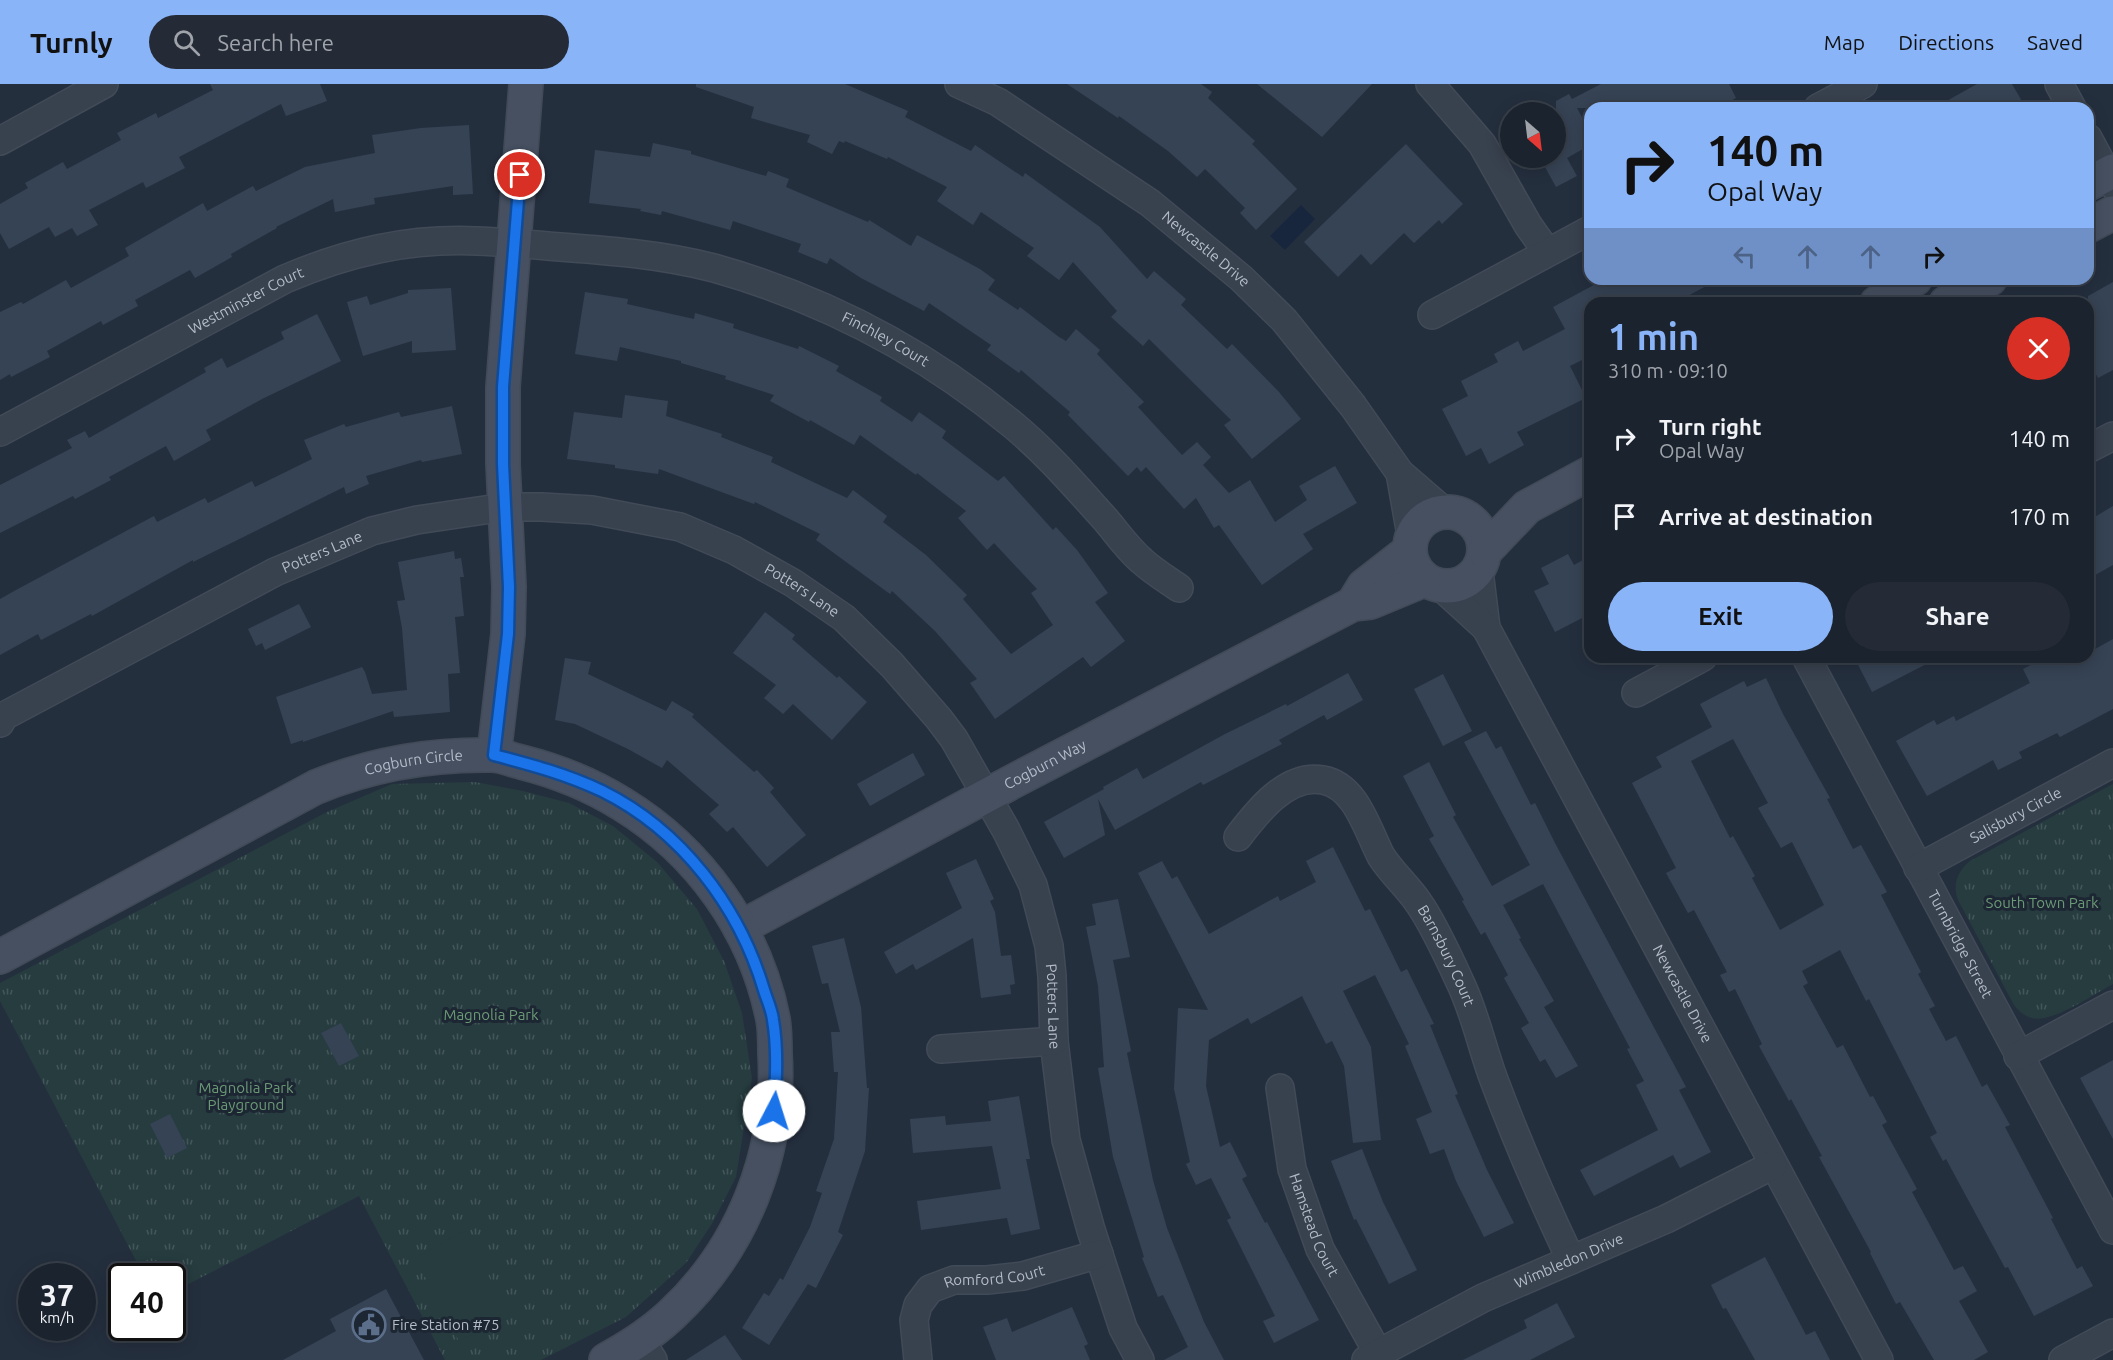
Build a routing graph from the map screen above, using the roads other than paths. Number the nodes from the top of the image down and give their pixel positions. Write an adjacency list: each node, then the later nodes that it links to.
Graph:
1 (526, 84): 15 (street)
2 (959, 84): 25 (street, Newcastle Drive)
3 (1430, 84): 16 (street)
4 (1863, 84): 7 (street)
5 (2059, 84): 8 (street)
6 (94, 86): 9 (street)
7 (1829, 102)
8 (2069, 102)
9 (0, 141)
10 (2094, 152): 11 (street)
11 (2105, 178)
12 (2113, 213): 13 (street)
13 (2094, 223)
14 (1584, 233): 16 (street)
15 (515, 244): 22 (street, Westminster Court); 27 (street); 33 (street, Finchley Court)
16 (1548, 252): 21 (street)
17 (1906, 285): 19 (street)
18 (1979, 285): 20 (street)
19 (1886, 297)
20 (1957, 297)
21 (1432, 315)
22 (0, 432)
23 (2113, 436): 24 (street)
24 (2094, 446)
25 (1400, 473): 29 (street, Newcastle Drive); 30 (street, Newcastle Drive)
26 (1584, 476): 28 (street)
27 (504, 507): 39 (street, Potters Lane); 40 (street); 42 (street, Potters Lane)
28 (1527, 507): 29 (street); 31 (street)
29 (1456, 514): 30 (street); 31 (street)
30 (1410, 543): 32 (street); 34 (street, Cogburn Way)
31 (1482, 561): 32 (street); 35 (street, Newcastle Drive)
32 (1433, 584): 34 (street, Cogburn Way); 35 (street, Newcastle Drive)
33 (1179, 588)
34 (1353, 604): 42 (street, Cogburn Way)
35 (1486, 628): 52 (street, Newcastle Drive)
36 (1692, 663): 38 (street)
37 (1809, 663): 44 (street, Turnbridge Street)
38 (1636, 693)
39 (0, 723)
40 (494, 755): 45 (street, Cogburn Circle); 46 (street, Cogburn Circle)
41 (2113, 763): 44 (street, Salisbury Circle)
42 (987, 796): 45 (street, Cogburn Way); 48 (street, Potters Lane)
43 (1238, 837): 55 (street, Barnsbury Court)
44 (1918, 868): 50 (street, Turnbridge Street)
45 (740, 928): 57 (street, Cogburn Circle)
46 (0, 957)
47 (2113, 1005): 50 (street)
48 (1054, 1041): 49 (street); 54 (street, Potters Lane)
49 (940, 1049)
50 (2018, 1056): 53 (street, Turnbridge Street)
51 (1280, 1088): 58 (street, Hamstead Court)
52 (1773, 1164): 55 (street, Wimbledon Drive); 62 (street, Newcastle Drive)
53 (2113, 1230)
54 (1099, 1254): 60 (street, Romford Court); 61 (street, Potters Lane)
55 (1571, 1260): 58 (street, Wimbledon Drive)
56 (2113, 1333): 63 (street)
57 (647, 1350): 59 (street, Cogburn Circle)
58 (1372, 1357)
59 (606, 1360)
60 (918, 1360)
61 (1140, 1360)
62 (1879, 1360)
63 (2063, 1360)

